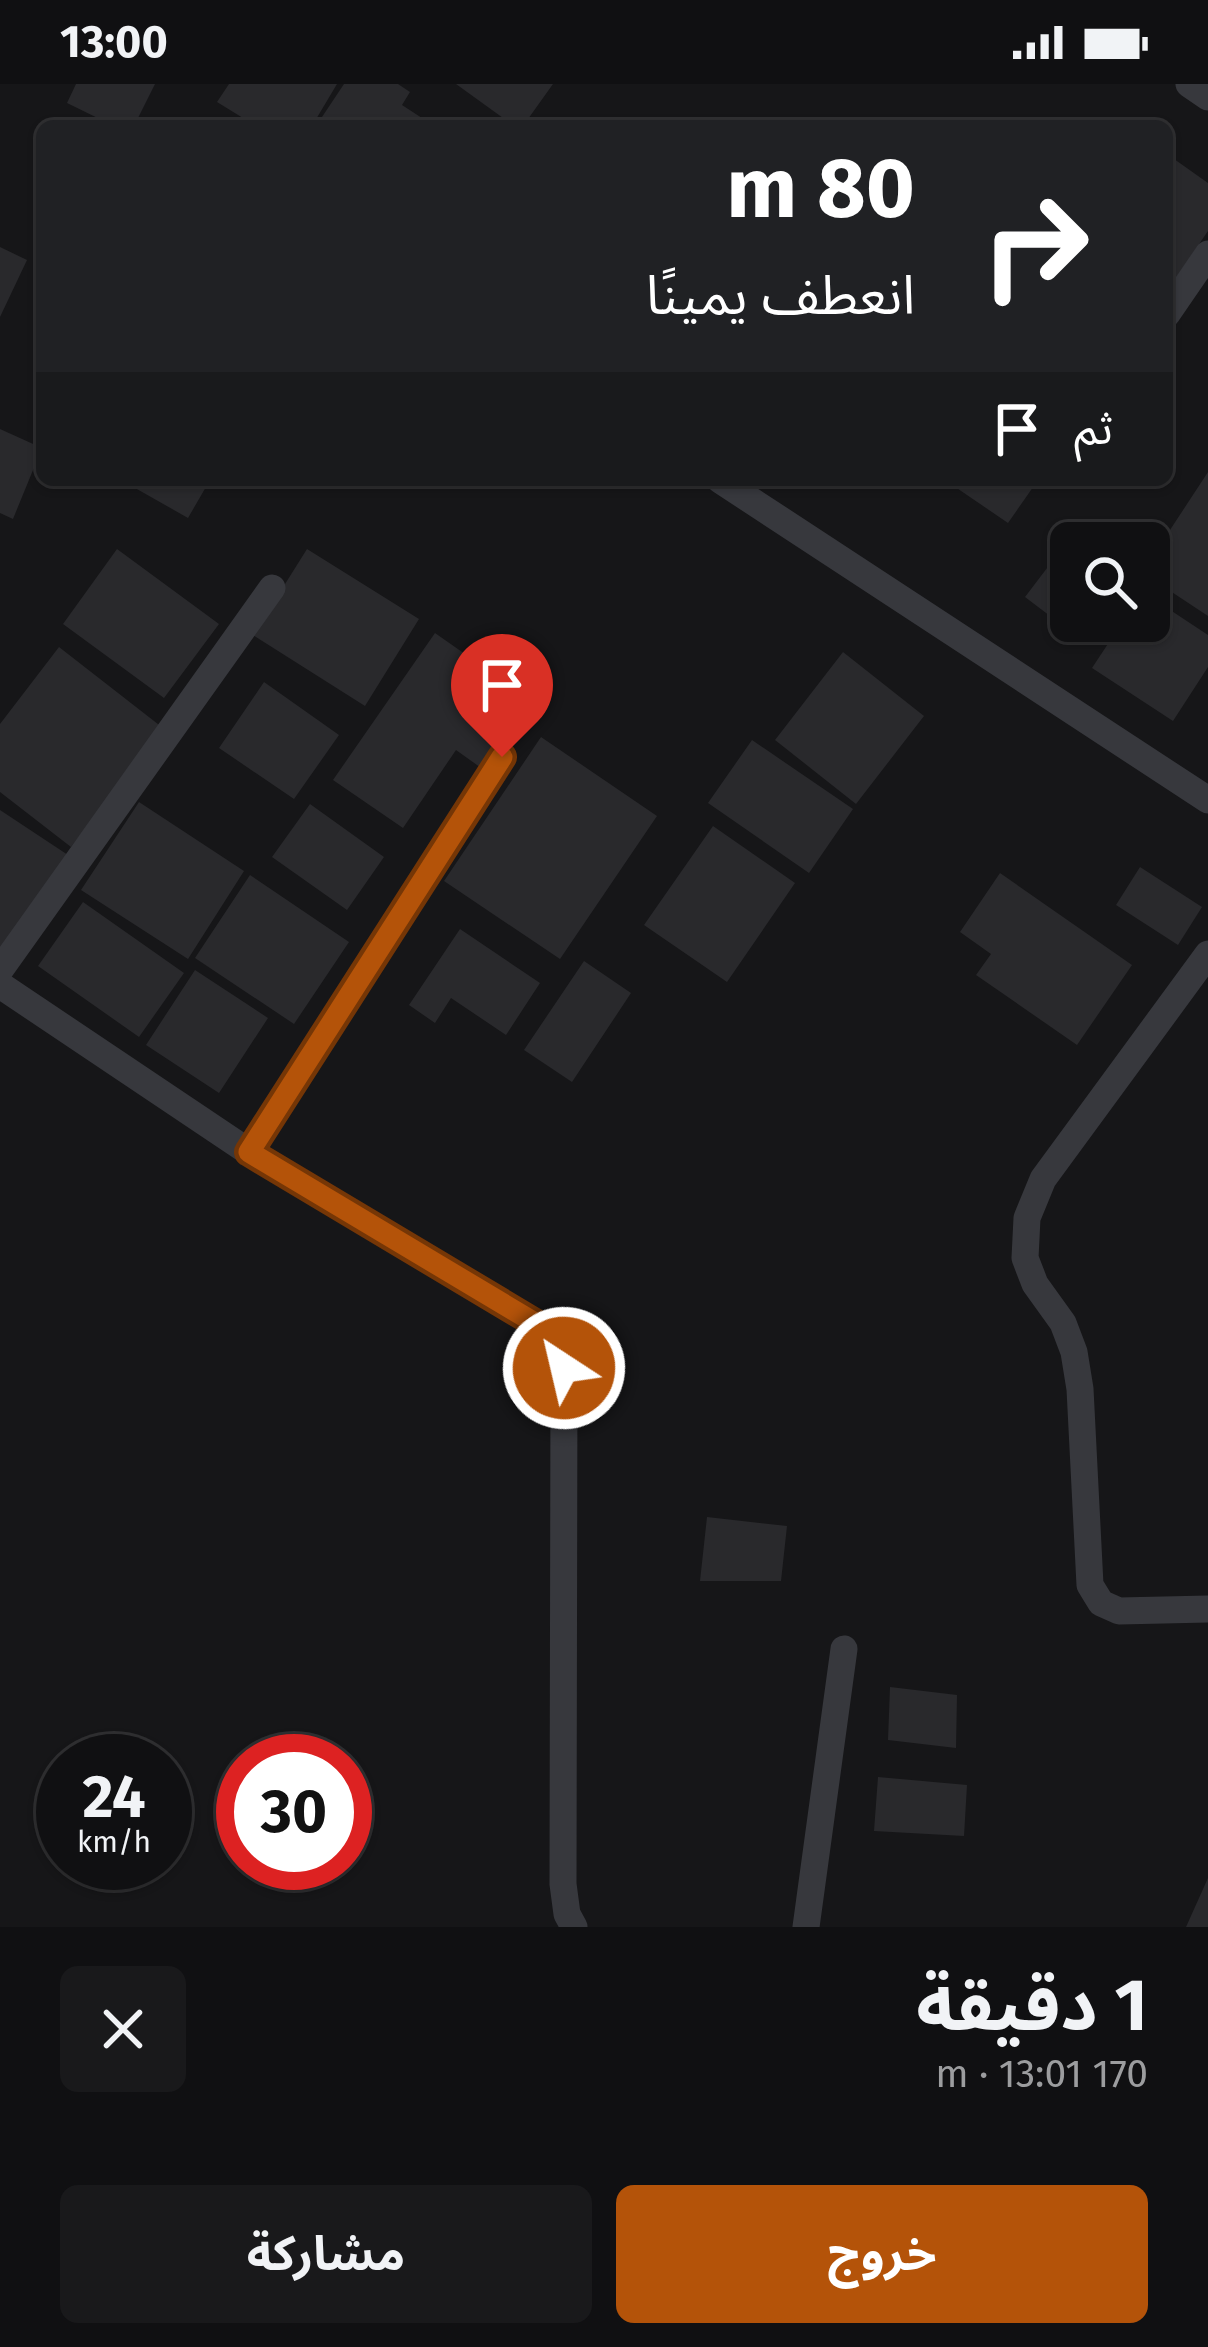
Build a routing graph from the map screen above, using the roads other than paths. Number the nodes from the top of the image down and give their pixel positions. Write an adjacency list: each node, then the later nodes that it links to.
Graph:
1 (1189, 84): 2 (street)
2 (1208, 97)
3 (1208, 254): 4 (street)
4 (1173, 305)
5 (730, 486): 8 (street)
6 (272, 588): 10 (street)
7 (502, 757): 12 (street)
8 (1208, 800)
9 (1208, 954): 13 (street)
10 (0, 970)
11 (0, 985): 12 (street)
12 (249, 1152): 15 (street)
13 (1208, 1609)
14 (844, 1649): 16 (street)
15 (574, 1927)
16 (806, 1927)

